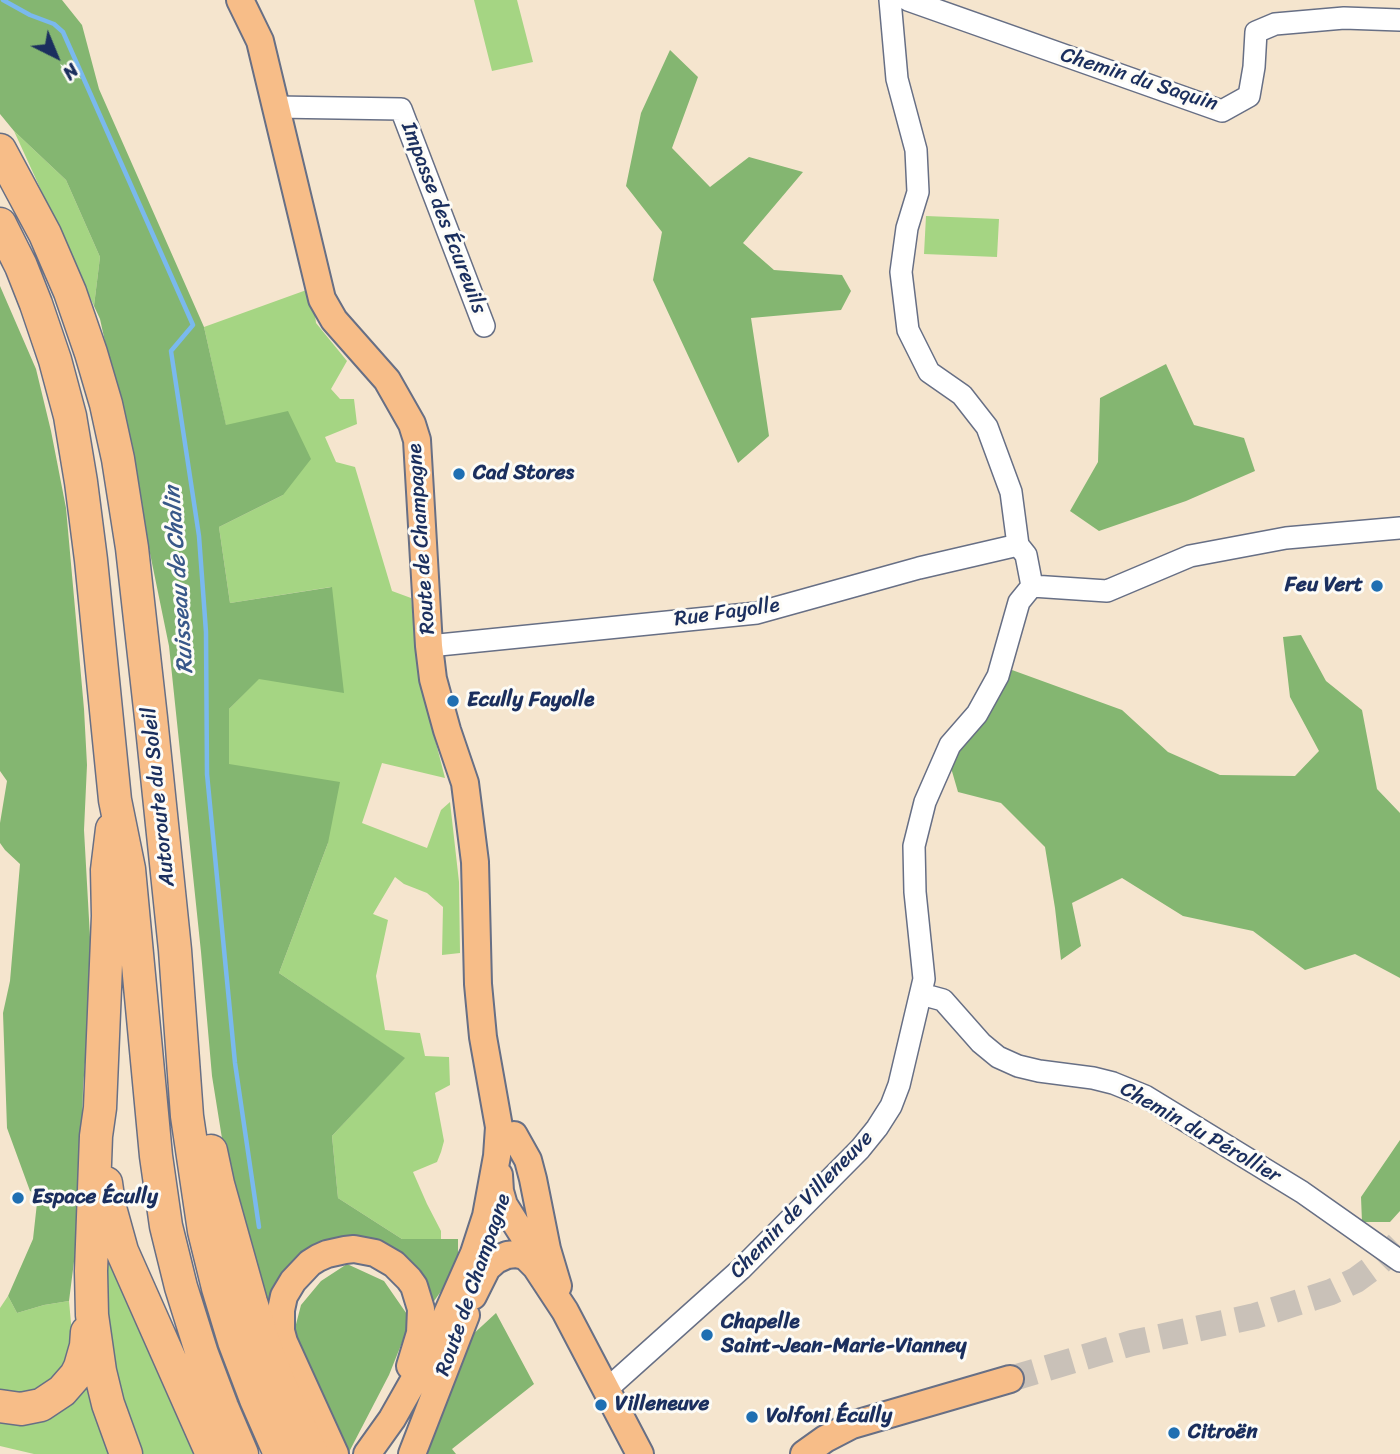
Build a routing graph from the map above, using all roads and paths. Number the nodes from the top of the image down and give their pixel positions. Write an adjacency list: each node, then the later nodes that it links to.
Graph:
1 (240, 0): 5 (main road, Route de Champagne)
2 (890, 0): 10 (street)
3 (908, 0): 4 (street, Chemin du Saquin)
4 (1400, 20)
5 (276, 107): 8 (street, Impasse des Écureuils); 12 (main road, Route de Champagne)
6 (0, 150): 15 (highway, Autoroute du Soleil)
7 (0, 224): 13 (highway, Autoroute du Soleil)
8 (484, 326)
9 (1400, 527): 11 (street)
10 (1018, 545): 11 (street); 12 (street, Rue Fayolle)
11 (1032, 586): 16 (street, Chemin de Villeneuve)
12 (429, 646): 14 (main road, Route de Champagne)
13 (115, 800): 17 (highway); 33 (highway, Autoroute du Soleil)
14 (475, 862): 18 (main road, Route de Champagne); 19 (main road, Route de Champagne)
15 (175, 950): 34 (highway, Autoroute du Soleil); 35 (highway)
16 (921, 993): 21 (street, Chemin du Pérollier); 27 (street, Chemin de Villeneuve)
17 (100, 1108): 23 (highway); 32 (highway)
18 (514, 1135): 20 (main road, Route de Champagne); 25 (main road)
19 (497, 1156): 20 (main road); 30 (main road, Route de Champagne)
20 (504, 1205): 22 (main road); 24 (main road, Route de Champagne)
21 (1400, 1261)
22 (536, 1267): 24 (main road); 25 (main road)
23 (91, 1271): 29 (highway); 31 (highway)
24 (473, 1296): 37 (main road, Route de Champagne)
25 (565, 1311): 27 (main road)
26 (1010, 1379): 28 (main road)
27 (606, 1390): 38 (main road)
28 (930, 1403): 39 (main road); 40 (main road)
29 (0, 1406)
30 (369, 1452): 36 (main road)
31 (126, 1454)
32 (212, 1454)
33 (242, 1454)
34 (280, 1454)
35 (312, 1454)
36 (335, 1454)
37 (412, 1454)
38 (640, 1454)
39 (804, 1454)
40 (830, 1454)

